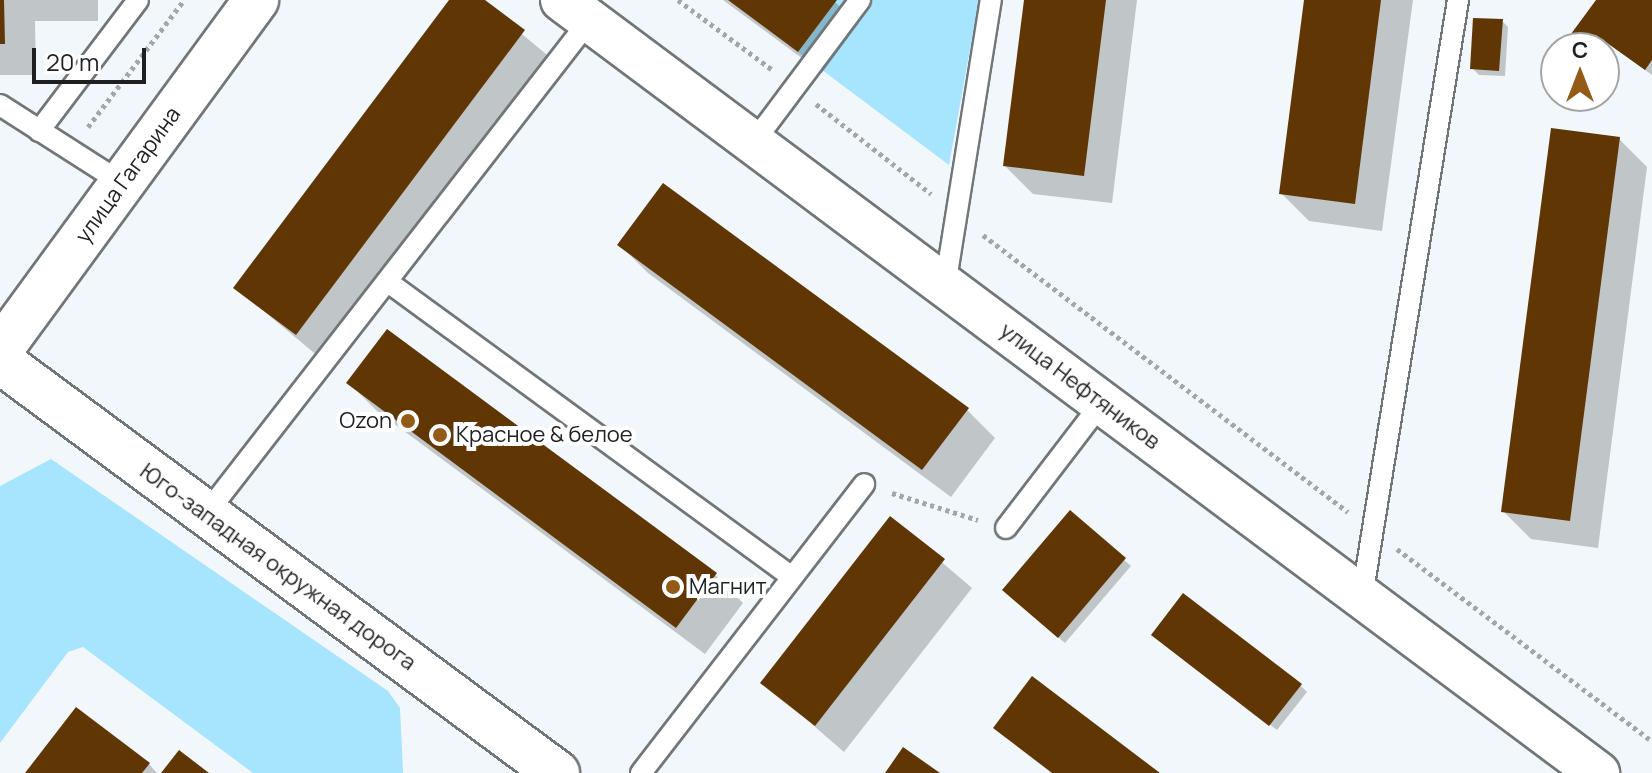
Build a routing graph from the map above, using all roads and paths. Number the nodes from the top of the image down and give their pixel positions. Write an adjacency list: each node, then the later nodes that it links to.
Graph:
1 (138, 0): 11 (lane)
2 (184, 0): 13 (path)
3 (256, 0): 14 (main road, улица Гагарина)
4 (678, 0): 9 (path)
5 (860, 0): 9 (lane)
6 (991, 0): 15 (lane)
7 (1458, 0): 24 (lane)
8 (576, 10): 12 (street, улица Нефтяников); 16 (lane)
9 (796, 87): 12 (lane); 15 (path)
10 (0, 105): 11 (lane)
11 (39, 131): 13 (lane)
12 (753, 143): 17 (street, улица Нефтяников)
13 (71, 150): 14 (lane)
14 (122, 183): 18 (main road, улица Гагарина)
15 (956, 214): 17 (lane); 24 (path)
16 (388, 282): 22 (lane); 25 (lane)
17 (945, 286): 20 (street, улица Нефтяников)
18 (0, 350)
19 (0, 361): 22 (main road, Юго-западная окружная дорога)
20 (1103, 401): 23 (lane); 26 (street, улица Нефтяников)
21 (864, 484): 23 (path); 25 (lane)
22 (206, 514): 28 (main road, Юго-западная окружная дорога)
23 (1006, 528)
24 (1373, 531): 26 (lane); 27 (path)
25 (792, 577): 29 (lane)
26 (1362, 597): 30 (street, улица Нефтяников)
27 (1652, 741)
28 (557, 773)
29 (641, 773)
30 (1598, 773)

